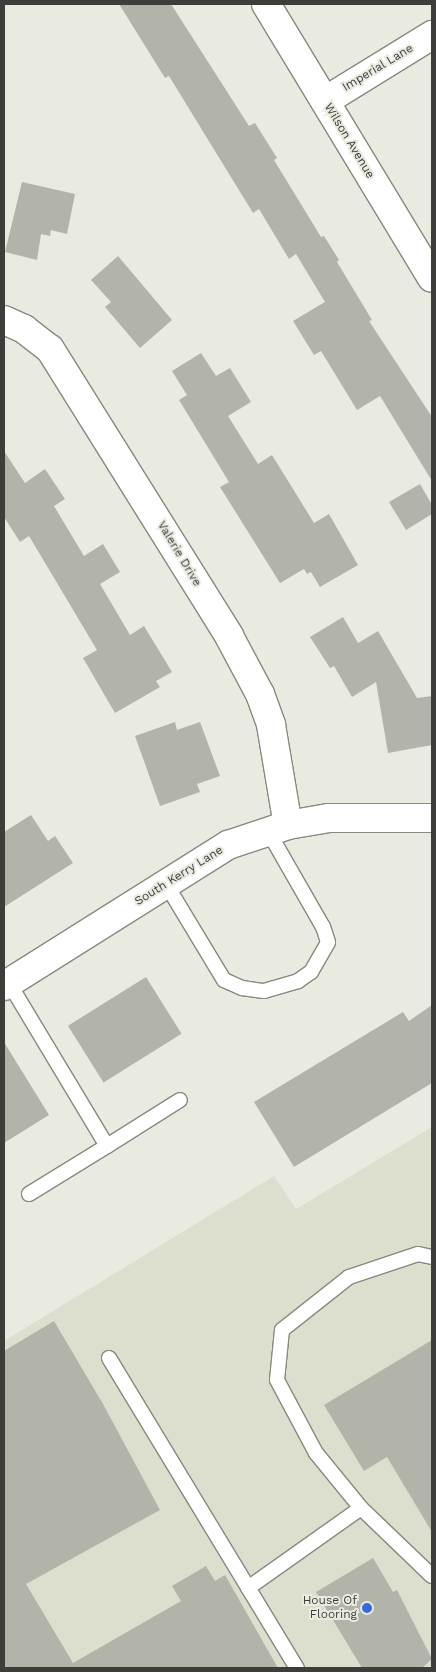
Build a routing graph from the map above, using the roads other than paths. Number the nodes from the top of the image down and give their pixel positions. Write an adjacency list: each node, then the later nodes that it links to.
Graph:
1 (266, 4): 3 (street, Wilson Avenue)
2 (432, 35): 3 (street, Imperial Lane)
3 (325, 101): 4 (street, Wilson Avenue)
4 (432, 278)
5 (4, 320): 7 (street, Valerie Drive)
6 (432, 818): 7 (street, South Kerry Lane)
7 (278, 828): 8 (street, South Kerry Lane); 8 (lane)
8 (166, 884): 9 (street, South Kerry Lane)
9 (6, 984): 11 (lane)
10 (180, 1100): 11 (lane)
11 (106, 1146): 12 (lane)
12 (29, 1194)
13 (432, 1257): 15 (lane)
14 (109, 1358): 17 (lane)
15 (361, 1508): 16 (lane); 17 (lane)
16 (432, 1576)
17 (248, 1588): 18 (lane)
18 (297, 1668)

